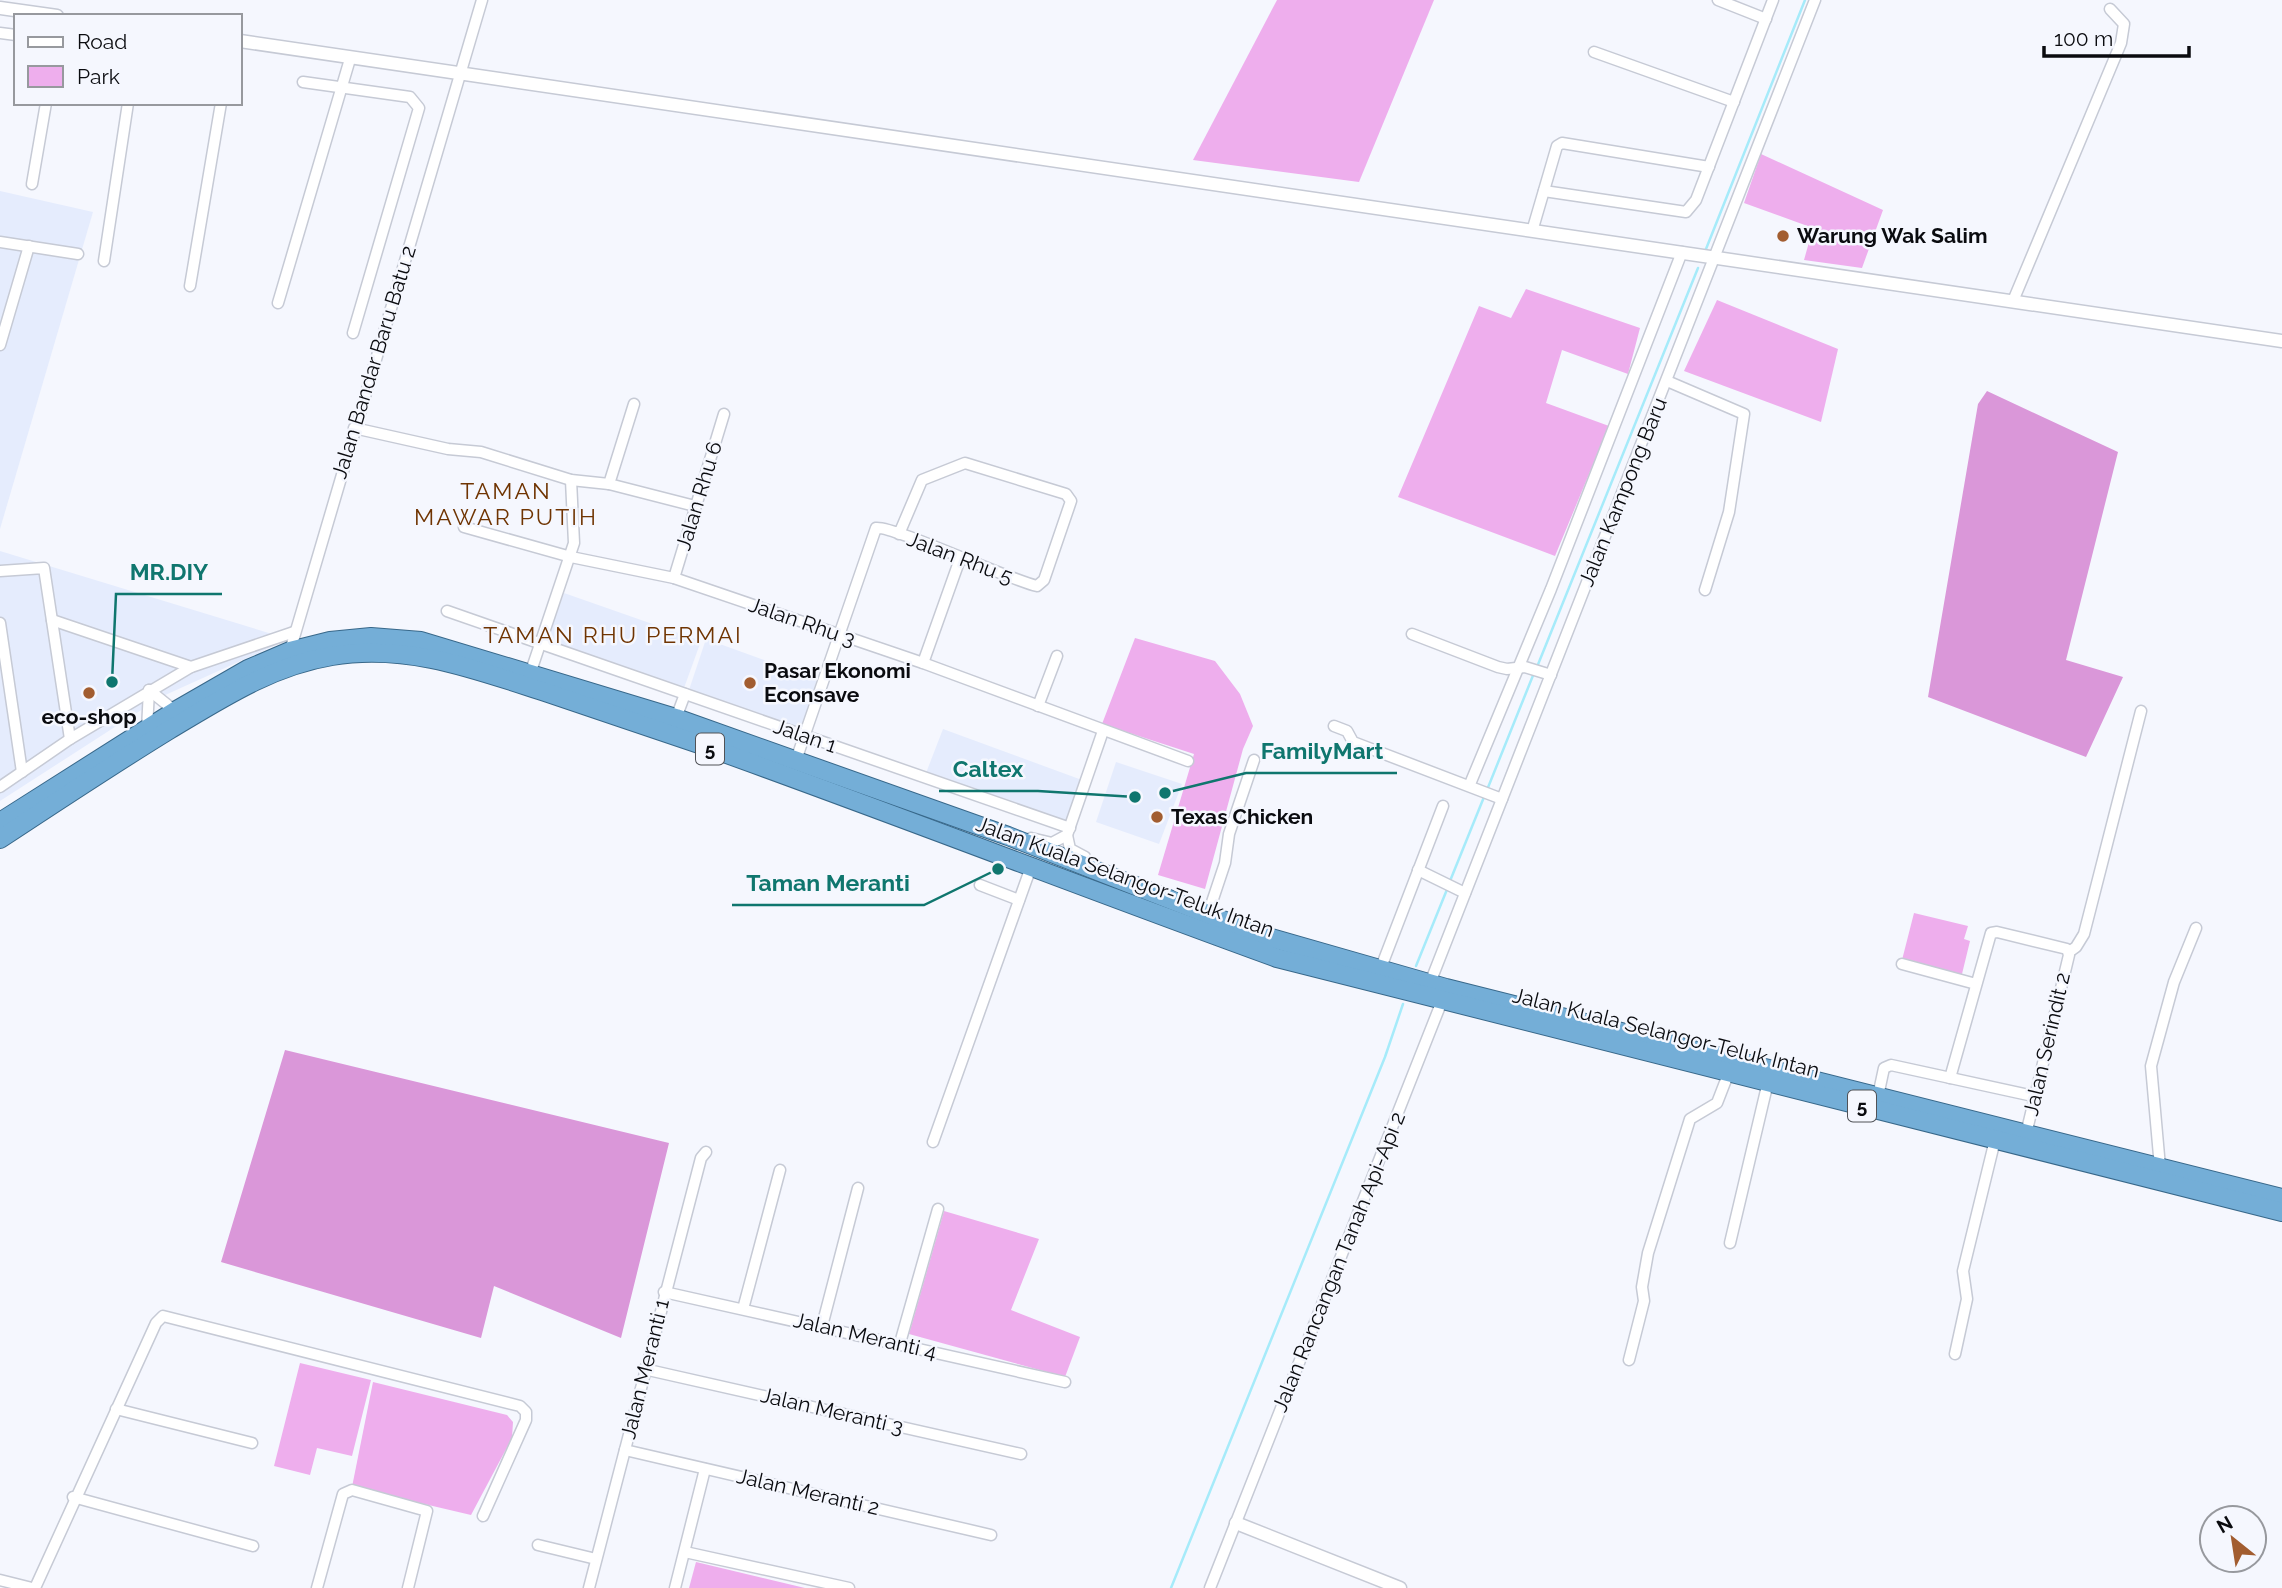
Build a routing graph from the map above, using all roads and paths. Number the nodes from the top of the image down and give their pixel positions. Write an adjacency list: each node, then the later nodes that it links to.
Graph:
1 (482, 0): 12 (street, Jalan Bandar Baru Batu 2)
2 (1718, 0): 8 (street)
3 (1773, 0): 8 (street)
4 (1815, 0): 27 (street, Jalan Kampong Baru)
5 (0, 8): 7 (street)
6 (2110, 9): 30 (street)
7 (43, 14)
8 (1766, 19): 15 (street)
9 (242, 41): 11 (street)
10 (1594, 52): 15 (street)
11 (350, 59): 12 (street); 14 (street)
12 (461, 74): 22 (street); 38 (street, Jalan Bandar Baru Batu 2)
13 (303, 82): 14 (street)
14 (342, 87): 31 (street); 32 (street)
15 (1734, 102): 19 (street)
16 (46, 105): 20 (street)
17 (128, 105): 28 (street)
18 (221, 105): 29 (street)
19 (1709, 167): 21 (street); 21 (street)
20 (32, 184)
21 (1544, 191): 22 (street)
22 (1532, 228): 25 (street)
23 (0, 242): 24 (street)
24 (29, 246): 26 (street); 34 (street)
25 (1682, 252): 27 (street); 60 (street)
26 (78, 254)
27 (1716, 257): 30 (street); 35 (street, Jalan Kampong Baru)
28 (104, 261)
29 (190, 286)
30 (2013, 301): 33 (street)
31 (278, 303)
32 (353, 333)
33 (2282, 341)
34 (0, 345)
35 (1667, 381): 48 (street); 61 (street, Jalan Kampong Baru)
36 (634, 404): 40 (street)
37 (724, 414): 41 (street, Jalan Rhu 6)
38 (354, 428): 39 (street); 52 (street, Jalan Bandar Baru Batu 2)
39 (571, 480): 40 (street); 44 (street)
40 (609, 484): 41 (street)
41 (695, 506): 47 (street, Jalan Rhu 6)
42 (464, 527): 44 (street, Jalan Rhu 3)
43 (899, 534): 45 (street, Jalan Rhu 5); 45 (street, Jalan Rhu 5); 53 (street, Jalan Rhu 5)
44 (571, 556): 47 (street, Jalan Rhu 3); 55 (street)
45 (960, 559): 58 (street)
46 (0, 571): 50 (street)
47 (674, 578): 53 (street, Jalan Rhu 3)
48 (1705, 590)
49 (447, 611): 55 (street, Jalan 1)
50 (52, 620): 59 (street); 73 (street)
51 (0, 623): 77 (street)
52 (294, 632): 56 (street, Jalan Bandar Baru Batu 2); 59 (street)
53 (837, 634): 58 (street, Jalan Rhu 3); 72 (street)
54 (1412, 634): 60 (street)
55 (541, 643): 62 (street); 64 (street, Jalan 1)
56 (290, 652): 62 (highway, Jalan Kuala Selangor-Teluk Intan / 5); 66 (highway, Jalan Kuala Selangor-Teluk Intan / 5)
57 (1057, 656): 65 (street)
58 (923, 663): 65 (street, Jalan Rhu 3)
59 (191, 667): 63 (street)
60 (1521, 668): 61 (street); 78 (street)
61 (1548, 674): 80 (street, Jalan Kampong Baru)
62 (528, 679): 68 (highway, Jalan Kuala Selangor-Teluk Intan / 5); 85 (highway, Jalan Kuala Selangor-Teluk Intan / 5); 86 (highway, Jalan Kuala Selangor-Teluk Intan / 5)
63 (149, 691): 66 (street); 70 (street); 73 (street)
64 (685, 694): 68 (street); 72 (street, Jalan 1)
65 (1038, 706): 71 (street, Jalan Rhu 3)
66 (175, 711): 70 (highway, Jalan Kuala Selangor-Teluk Intan / 5)
67 (2141, 711): 94 (street)
68 (676, 718): 74 (highway, Jalan Kuala Selangor-Teluk Intan / 5)
69 (1334, 726): 78 (street)
70 (147, 729): 82 (highway, Jalan Kuala Selangor-Teluk Intan / 5)
71 (1103, 731): 76 (street, Jalan Rhu 3); 83 (street)
72 (803, 735): 74 (street); 83 (street, Jalan 1)
73 (70, 739): 77 (street)
74 (796, 760): 84 (highway, Jalan Kuala Selangor-Teluk Intan / 5)
75 (1254, 760): 92 (street)
76 (1188, 761)
77 (22, 772): 79 (street)
78 (1470, 784): 80 (street)
79 (0, 787)
80 (1503, 799): 90 (street, Jalan Kampong Baru)
81 (1443, 806): 87 (street)
82 (0, 822)
83 (1068, 831): 84 (street); 88 (street)
84 (1007, 836): 88 (highway, Jalan Kuala Selangor-Teluk Intan / 5)
85 (0, 839)
86 (1031, 867): 91 (street); 99 (highway, Jalan Kuala Selangor-Teluk Intan / 5)
87 (1418, 870): 90 (street); 96 (street)
88 (1116, 878): 92 (highway, Jalan Kuala Selangor-Teluk Intan / 5)
89 (980, 885): 91 (street)
90 (1460, 891): 97 (street, Jalan Kampong Baru)
91 (1019, 900): 107 (street)
92 (1208, 914): 96 (highway, Jalan Kuala Selangor-Teluk Intan / 5)
93 (2196, 928): 109 (street)
94 (2068, 952): 98 (street, Jalan Serindit 2); 103 (street, Jalan Serindit 2)
95 (1902, 964): 98 (street)
96 (1380, 970): 97 (highway, Jalan Kuala Selangor-Teluk Intan / 5)
97 (1430, 983): 104 (highway, Jalan Kuala Selangor-Teluk Intan / 5)
98 (1976, 985): 101 (street)
99 (1442, 1001): 100 (highway, Jalan Kuala Selangor-Teluk Intan / 5); 131 (street, Jalan Rancangan Tanah Api-Api 2)
100 (1729, 1072): 102 (highway, Jalan Kuala Selangor-Teluk Intan / 5); 121 (street)
101 (1950, 1078): 103 (street); 104 (street)
102 (1768, 1082): 106 (highway, Jalan Kuala Selangor-Teluk Intan / 5); 115 (street)
103 (2033, 1096): 105 (street, Jalan Serindit 2)
104 (1878, 1097): 105 (highway, Jalan Kuala Selangor-Teluk Intan / 5)
105 (2026, 1134): 109 (highway, Jalan Kuala Selangor-Teluk Intan / 5)
106 (1995, 1140): 114 (highway, Jalan Kuala Selangor-Teluk Intan / 5); 120 (street)
107 (933, 1142)
108 (706, 1152): 116 (street, Jalan Meranti 1)
109 (2160, 1167): 112 (highway, Jalan Kuala Selangor-Teluk Intan / 5)
110 (780, 1170): 117 (street)
111 (858, 1188): 118 (street)
112 (2282, 1198)
113 (938, 1209): 119 (street)
114 (2282, 1212)
115 (1730, 1243)
116 (664, 1292): 117 (street, Jalan Meranti 4); 122 (street, Jalan Meranti 1)
117 (743, 1309): 118 (street, Jalan Meranti 4)
118 (822, 1326): 119 (street, Jalan Meranti 4)
119 (900, 1343): 123 (street, Jalan Meranti 4)
120 (1955, 1354)
121 (1629, 1360)
122 (644, 1369): 126 (street, Jalan Meranti 1); 127 (street, Jalan Meranti 3)
123 (1065, 1382)
124 (116, 1409): 125 (street); 129 (street); 130 (street)
125 (252, 1443)
126 (625, 1450): 128 (street, Jalan Meranti 2); 136 (street, Jalan Meranti 1)
127 (1021, 1454)
128 (705, 1469): 132 (street, Jalan Meranti 2); 135 (street)
129 (74, 1497): 134 (street); 138 (street)
130 (483, 1516)
131 (1236, 1523): 144 (street, Jalan Rancangan Tanah Api-Api 2); 145 (street)
132 (991, 1535)
133 (538, 1545): 136 (street)
134 (253, 1546)
135 (685, 1552): 142 (street); 143 (street)
136 (596, 1559): 141 (street, Jalan Meranti 1)
137 (0, 1580): 138 (street)
138 (33, 1588)
139 (317, 1588): 140 (street)
140 (408, 1588)
141 (589, 1588)
142 (675, 1588)
143 (849, 1588)
144 (1210, 1588)
145 (1400, 1588)

